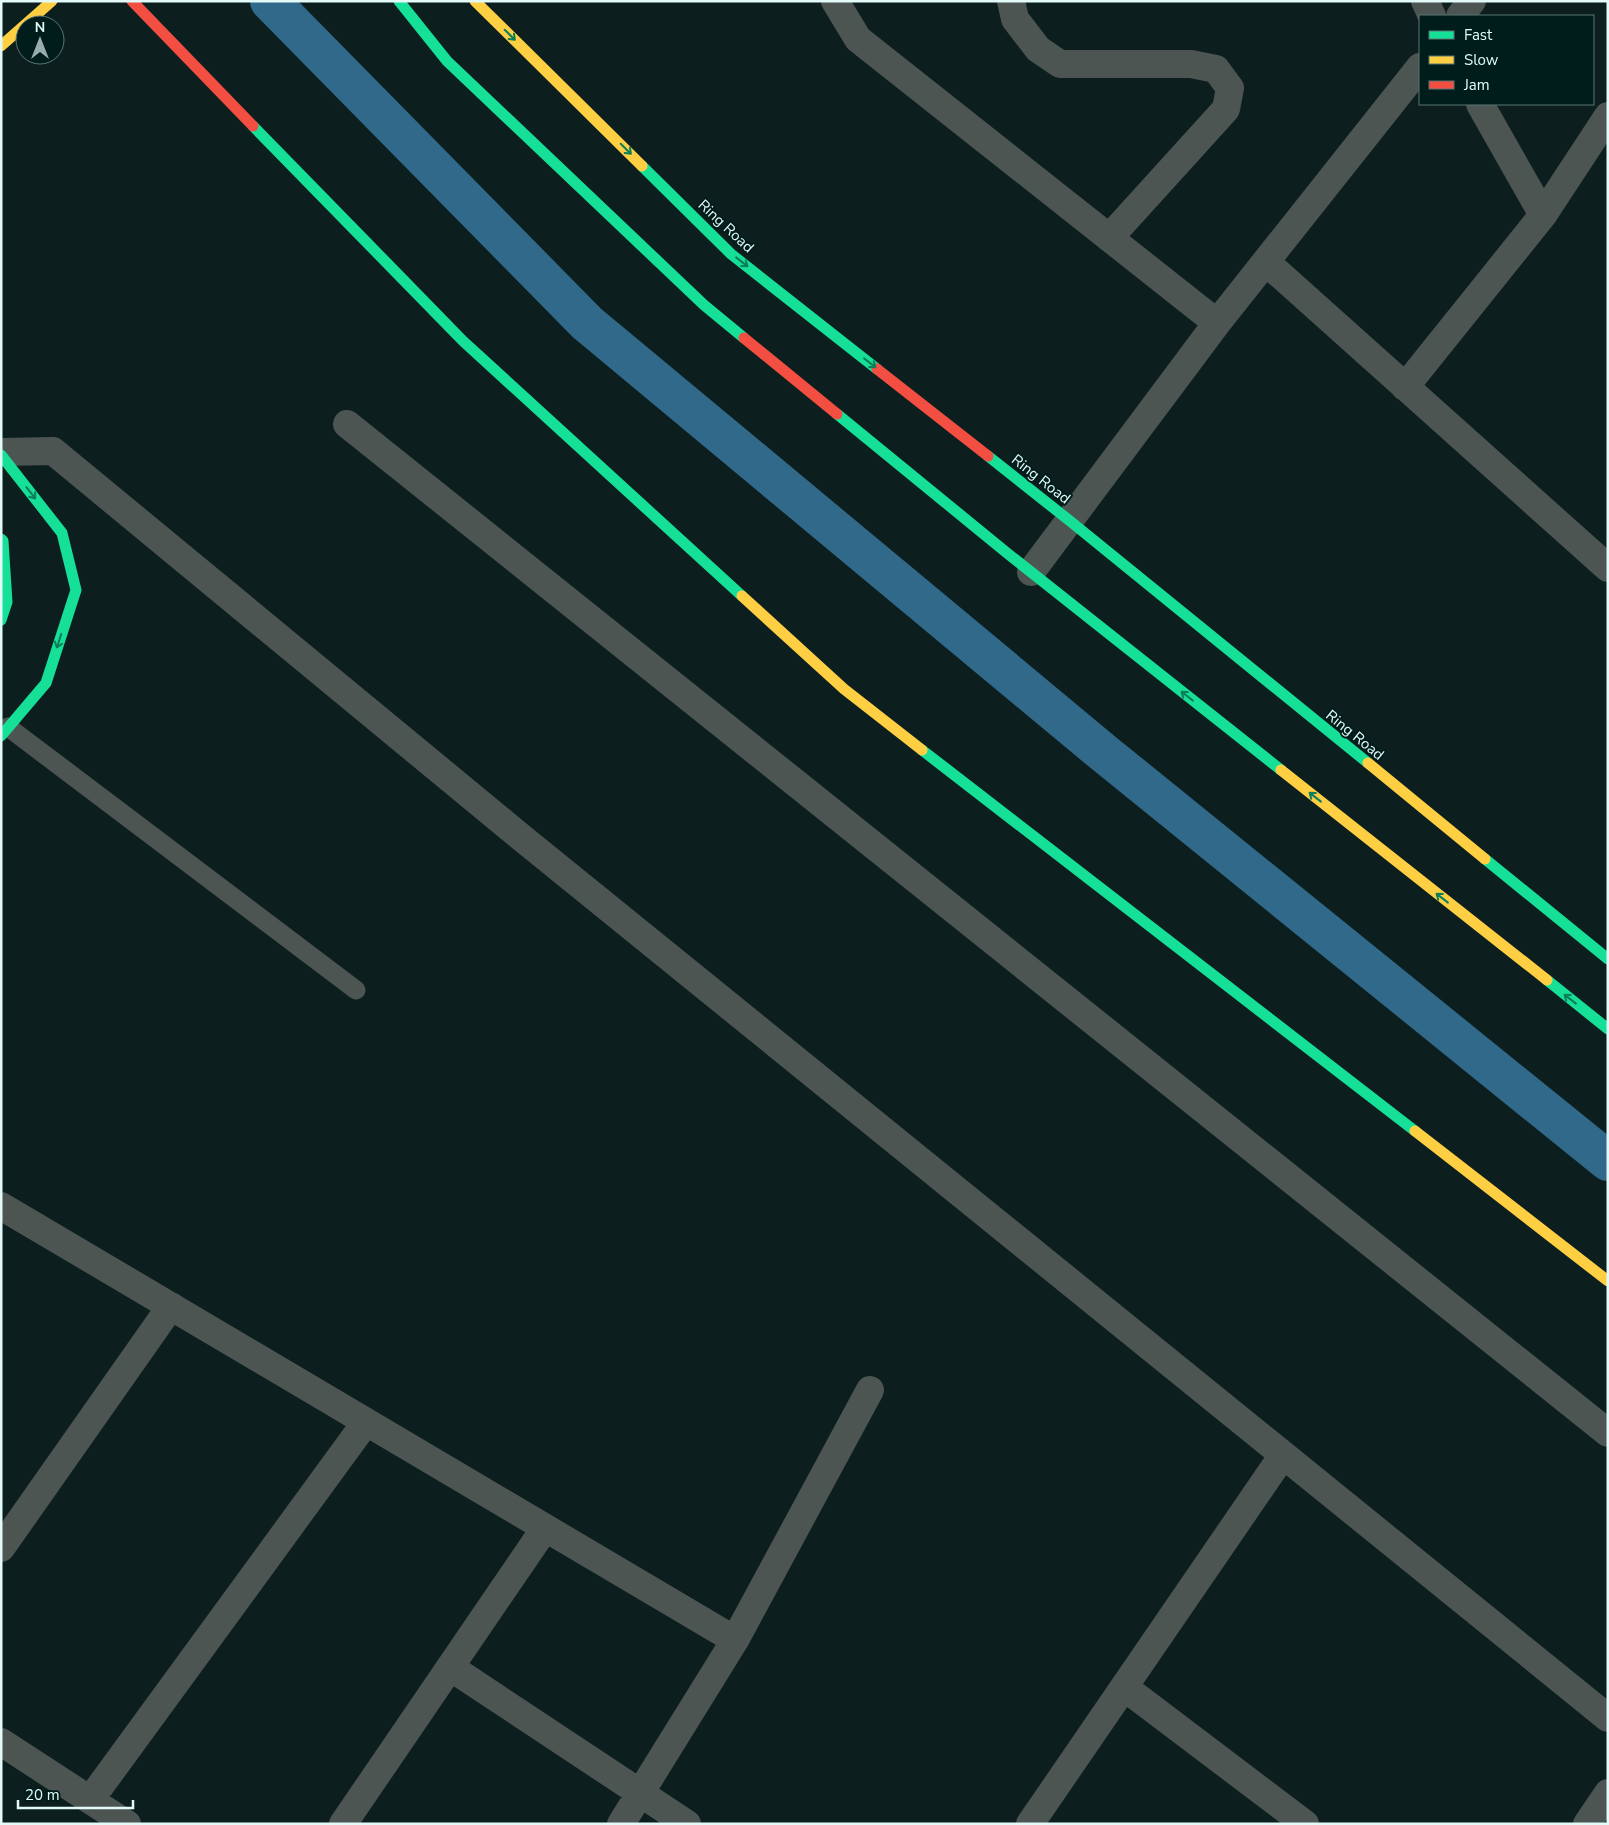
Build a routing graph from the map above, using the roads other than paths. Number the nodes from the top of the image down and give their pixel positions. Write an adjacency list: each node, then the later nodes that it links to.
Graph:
1 (52, 1): 11 (main road)
2 (132, 1): 33 (main road)
3 (399, 1): 26 (main road)
4 (475, 1): 23 (main road, Ring Road, one-way to 23)
5 (835, 1): 17 (street)
6 (1011, 1): 17 (street)
7 (1425, 1): 9 (street)
8 (1472, 1): 10 (street)
9 (1432, 15)
10 (1461, 15)
11 (1, 46)
12 (1419, 67): 18 (street)
13 (1481, 105): 16 (street)
14 (1608, 116): 15 (street)
15 (1600, 145): 16 (street)
16 (1543, 215): 20 (street)
17 (1109, 238): 19 (street)
18 (1266, 262): 19 (street); 20 (street)
19 (1217, 323): 23 (street)
20 (1405, 387): 25 (street)
21 (347, 424): 37 (street)
22 (1, 453): 28 (main road, one-way to 28); 38 (street)
23 (1070, 522): 26 (street); 29 (main road, Ring Road)
24 (1, 539): 27 (main road)
25 (1608, 568)
26 (1031, 572): 31 (main road, one-way to 26)
27 (1, 620)
28 (5, 731): 30 (lane)
29 (1608, 959)
30 (356, 990)
31 (1608, 1029)
32 (1, 1206): 34 (street)
33 (1608, 1281)
34 (171, 1306): 36 (street); 40 (street)
35 (870, 1390): 41 (street)
36 (366, 1422): 39 (street); 48 (street)
37 (1608, 1433)
38 (1283, 1455): 43 (street); 44 (street)
39 (545, 1528): 41 (street); 42 (street)
40 (1, 1548)
41 (735, 1640): 46 (street)
42 (450, 1667): 46 (street); 50 (street)
43 (1124, 1687): 53 (street); 54 (street)
44 (1608, 1718)
45 (1, 1742): 48 (street)
46 (641, 1792): 51 (street); 52 (street)
47 (1608, 1794): 55 (street)
48 (90, 1800): 49 (street)
49 (127, 1824)
50 (343, 1824)
51 (621, 1824)
52 (687, 1824)
53 (1030, 1824)
54 (1305, 1824)
55 (1587, 1824)

